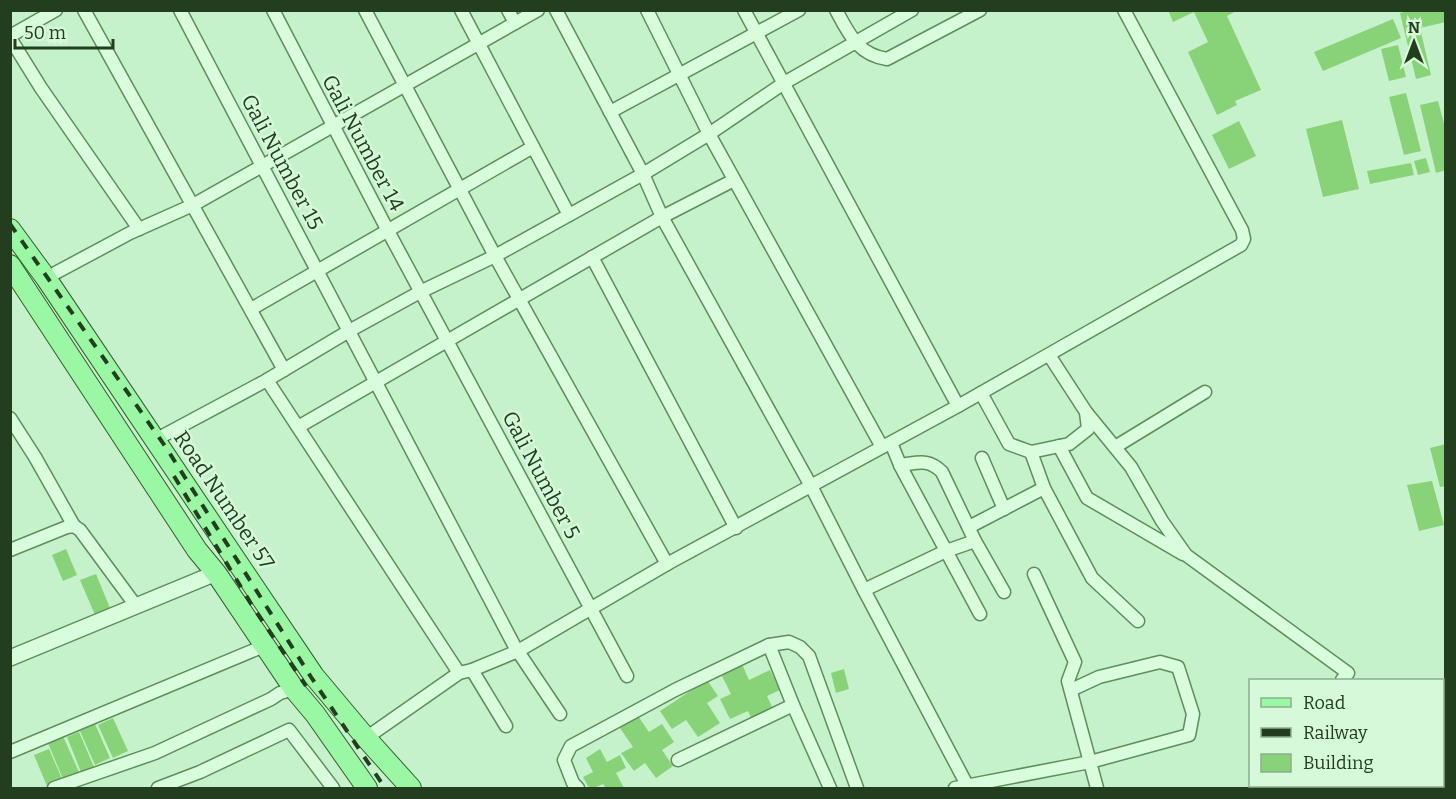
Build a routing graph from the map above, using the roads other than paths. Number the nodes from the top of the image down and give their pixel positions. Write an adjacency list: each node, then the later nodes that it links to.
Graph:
1 (56, 10): 19 (street)
2 (84, 10): 33 (street)
3 (180, 10): 29 (street, Gali Number 15)
4 (273, 10): 26 (street, Gali Number 14)
5 (365, 10): 24 (street)
6 (461, 10): 21 (street)
7 (508, 10): 17 (street)
8 (538, 10): 17 (street)
9 (556, 10): 25 (street)
10 (647, 10): 22 (street)
11 (744, 10): 18 (street)
12 (799, 10): 18 (street)
13 (836, 10): 20 (street)
14 (912, 10): 20 (street)
15 (980, 10): 20 (street)
16 (1124, 10): 49 (street)
17 (515, 23): 21 (street)
18 (757, 34): 22 (street); 23 (street)
19 (10, 37): 37 (street)
20 (854, 43): 23 (street)
21 (479, 44): 24 (street); 28 (street)
22 (679, 74): 25 (street); 27 (street)
23 (784, 83): 27 (street); 55 (street)
24 (406, 85): 26 (street); 32 (street)
25 (610, 112): 30 (street)
26 (332, 127): 29 (street); 38 (street, Gali Number 14)
27 (709, 134): 30 (street); 31 (street)
28 (533, 147): 32 (street); 34 (street)
29 (262, 166): 33 (street); 42 (street, Gali Number 15)
30 (643, 174): 34 (street); 35 (street)
31 (734, 180): 35 (street); 60 (street)
32 (460, 189): 38 (street); 39 (street)
33 (194, 205): 37 (street); 46 (street)
34 (568, 215): 39 (street)
35 (662, 217): 40 (street); 66 (street)
36 (10, 229): 43 (main road, Road Number 57)
37 (134, 231): 43 (street)
38 (388, 231): 42 (street); 44 (street, Gali Number 14)
39 (495, 256): 44 (street); 45 (street)
40 (592, 257): 45 (street); 71 (street)
41 (10, 265): 77 (main road)
42 (317, 272): 46 (street); 47 (street, Gali Number 15)
43 (46, 278): 59 (main road, Road Number 57)
44 (420, 292): 47 (street); 48 (street, Gali Number 5)
45 (519, 299): 48 (street); 76 (street)
46 (251, 309): 50 (street)
47 (349, 331): 50 (street); 52 (street, Gali Number 15)
48 (446, 340): 52 (street); 82 (street, Gali Number 5)
49 (1049, 355): 54 (street); 56 (street)
50 (284, 370): 51 (street)
51 (267, 380): 58 (street); 59 (street)
52 (376, 384): 58 (street); 87 (street, Gali Number 15)
53 (1205, 392): 62 (street)
54 (981, 393): 55 (street); 63 (street)
55 (958, 406): 60 (street)
56 (1086, 412): 61 (street); 62 (street)
57 (10, 418): 69 (street)
58 (298, 427): 90 (street)
59 (155, 440): 98 (main road, Road Number 57)
60 (887, 445): 65 (street); 66 (street)
61 (1059, 446): 63 (street); 75 (street)
62 (1115, 447): 75 (street)
63 (1031, 452): 67 (street)
64 (982, 458): 68 (street)
65 (900, 465): 70 (street); 74 (street)
66 (811, 486): 71 (street); 79 (street)
67 (1044, 488): 68 (street); 84 (street)
68 (1004, 509): 70 (street)
69 (74, 526): 73 (street); 81 (street)
70 (969, 527): 72 (street)
71 (736, 528): 76 (street)
72 (975, 541): 74 (street); 80 (street)
73 (10, 550)
74 (946, 551): 79 (street); 83 (street)
75 (1190, 559): 92 (street)
76 (667, 564): 82 (street)
77 (216, 573): 81 (street); 86 (main road)
78 (1035, 574): 94 (street)
79 (864, 590): 102 (street)
80 (1004, 592)
81 (136, 606): 88 (street)
82 (591, 609): 87 (street); 91 (street, Gali Number 5)
83 (980, 614)
84 (1138, 621)
85 (769, 645): 95 (street); 108 (street); 110 (street)
86 (264, 646): 93 (main road); 99 (street)
87 (518, 651): 89 (street); 96 (street, Gali Number 15)
88 (10, 658)
89 (472, 670): 90 (street); 97 (street)
90 (456, 675): 98 (street)
91 (627, 676)
92 (1344, 679)
93 (294, 689): 103 (street); 106 (main road)
94 (1071, 690): 101 (street); 101 (street)
95 (793, 705): 100 (street); 109 (street)
96 (560, 714)
97 (506, 726)
98 (366, 738): 107 (main road, Road Number 57)
99 (10, 752)
100 (678, 760)
101 (1090, 762): 102 (street); 111 (street)
102 (961, 787)
103 (54, 789)
104 (158, 789): 105 (street)
105 (333, 789)
106 (367, 789)
107 (411, 789)
108 (578, 789)
109 (830, 789)
110 (857, 789)
111 (1096, 789)

